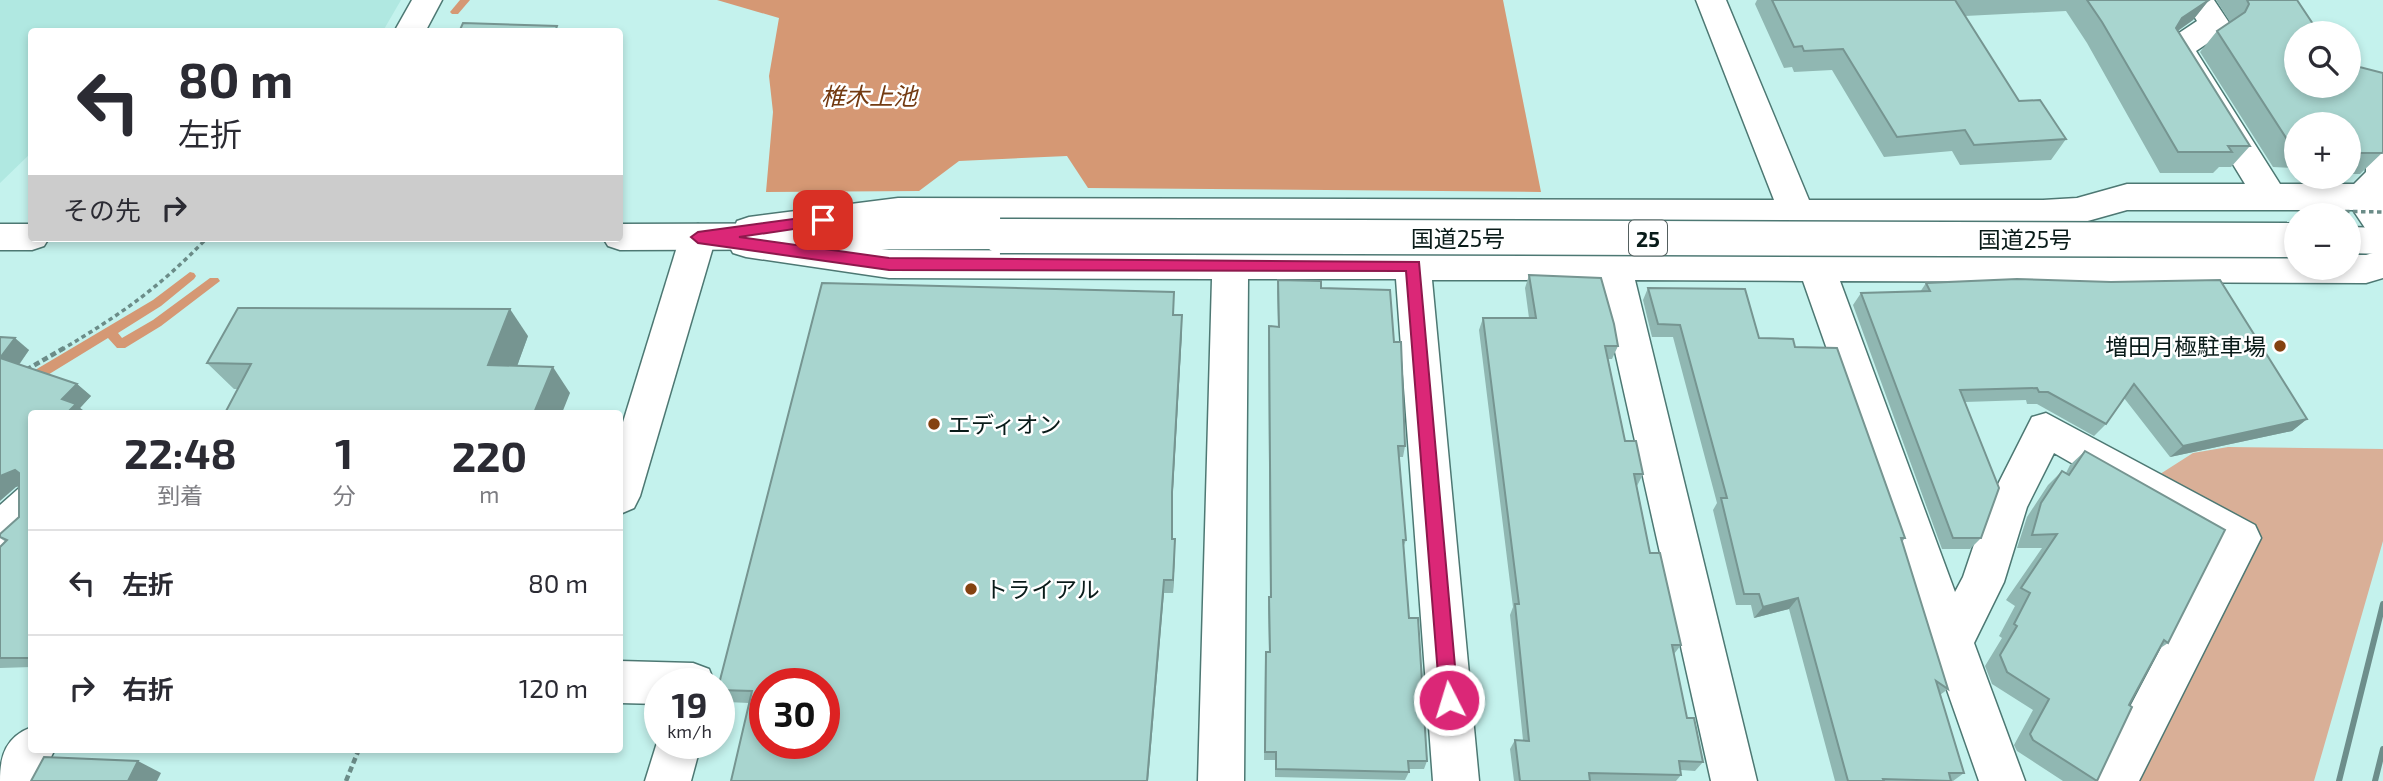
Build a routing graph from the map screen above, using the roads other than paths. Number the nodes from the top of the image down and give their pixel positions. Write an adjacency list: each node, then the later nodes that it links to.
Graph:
1 (427, 0): 4 (main road)
2 (1711, 0): 8 (main road)
3 (2199, 0): 7 (main road)
4 (411, 28)
5 (2383, 151): 6 (main road)
6 (2363, 197): 7 (main road); 10 (main road)
7 (2271, 198): 9 (main road)
8 (1797, 213): 9 (main road); 14 (main road); 22 (main road)
9 (2043, 213): 23 (main road)
10 (2383, 228)
11 (0, 237): 12 (main road)
12 (28, 237)
13 (623, 237): 14 (main road, 国道25号 / 25)
14 (698, 237): 15 (main road, 国道25号 / 25, bridge); 19 (main road); 24 (main road)
15 (2284, 240)
16 (2361, 240): 17 (main road)
17 (2383, 240)
18 (2383, 264): 23 (main road)
19 (1230, 265): 20 (main road); 34 (main road)
20 (1413, 266): 21 (main road); 35 (main road)
21 (1614, 267): 22 (main road); 36 (main road)
22 (1816, 267): 23 (main road); 27 (main road)
23 (2071, 268)
24 (623, 486)
25 (28, 506): 26 (main road)
26 (0, 531)
27 (1952, 641): 37 (main road); 38 (main road)
28 (623, 682): 29 (main road)
29 (644, 683)
30 (30, 753): 32 (main road)
31 (674, 759): 33 (main road)
32 (14, 781)
33 (668, 781)
34 (1221, 781)
35 (1456, 781)
36 (1734, 781)
37 (2002, 781)
38 (2114, 781)

